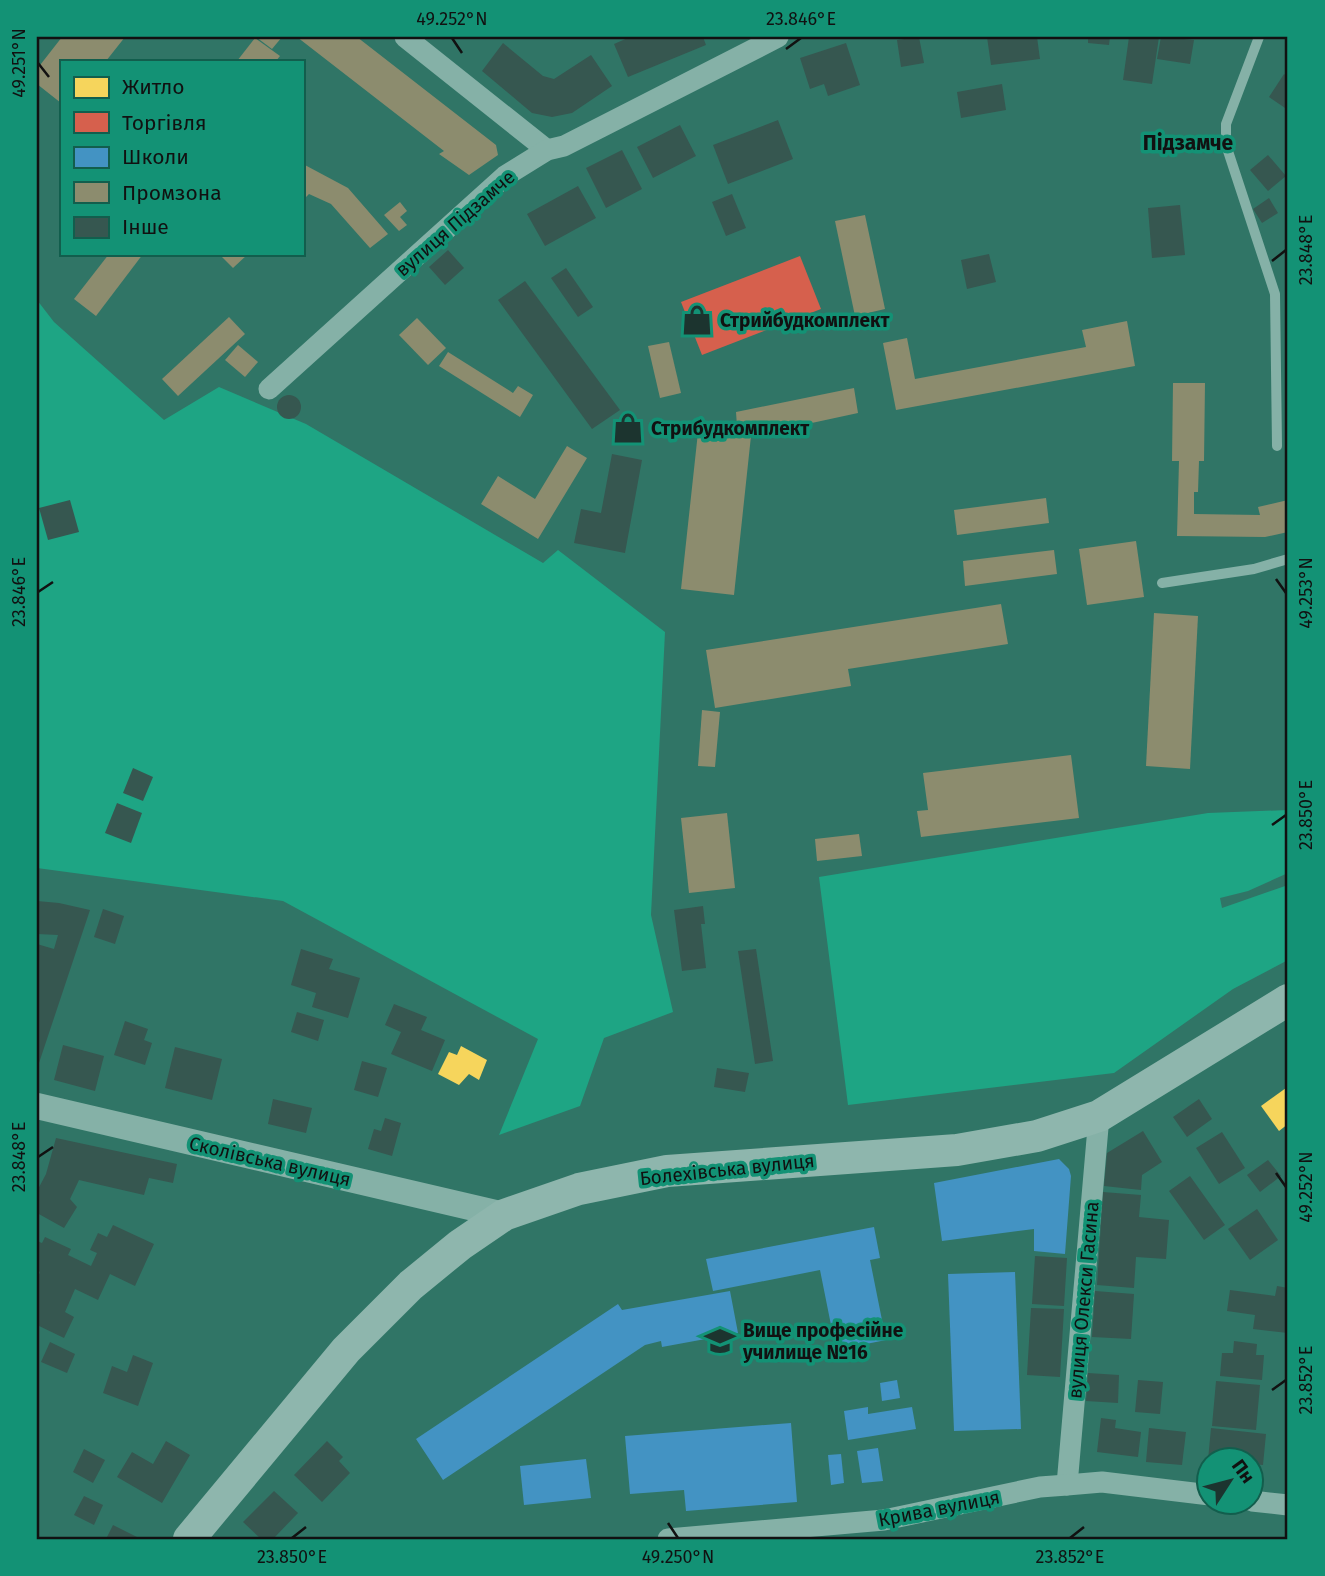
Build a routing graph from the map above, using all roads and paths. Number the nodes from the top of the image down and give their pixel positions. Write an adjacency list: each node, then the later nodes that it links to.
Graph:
1 (405, 37): 4 (street)
2 (778, 37): 4 (street, вулиця Підзамче)
3 (1259, 37): 6 (lane)
4 (547, 150): 5 (street, вулиця Підзамче)
5 (269, 389)
6 (1277, 446)
7 (1288, 559): 8 (lane)
8 (1163, 583)
9 (1288, 1000): 11 (main road, Болехівська вулиця)
10 (37, 1106): 12 (street, Сколівська вулиця)
11 (1099, 1116): 12 (main road, Болехівська вулиця); 13 (street, вулиця Олекси Гасина)
12 (504, 1215): 17 (main road, Болехівська вулиця)
13 (1068, 1485): 14 (street, Крива вулиця); 18 (street, Крива вулиця)
14 (1196, 1493)
15 (1266, 1503): 16 (street)
16 (1288, 1505)
17 (189, 1539)
18 (668, 1539)

